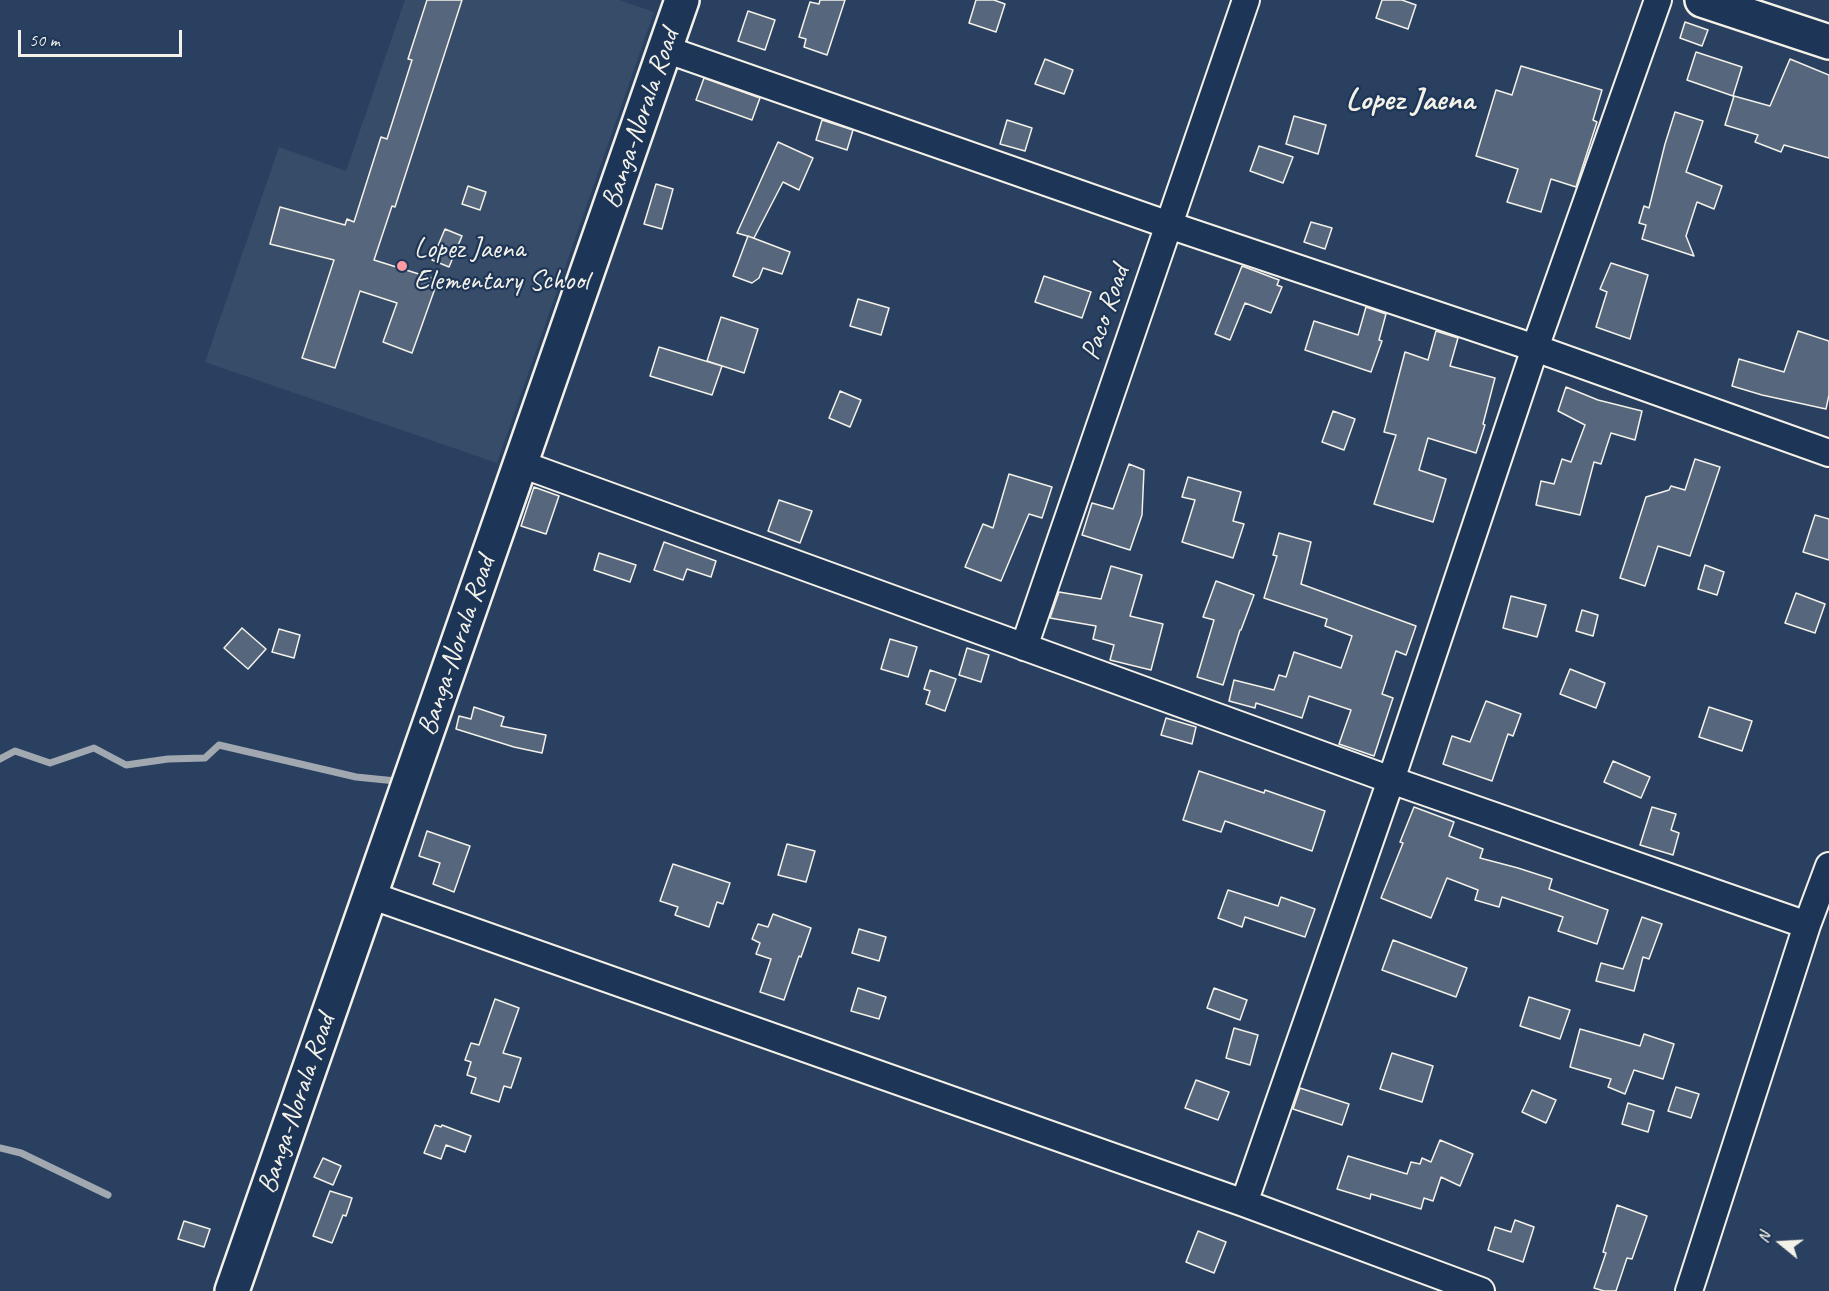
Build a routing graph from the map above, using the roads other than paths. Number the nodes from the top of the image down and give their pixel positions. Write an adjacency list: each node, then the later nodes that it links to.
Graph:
1 (682, 0): 6 (main road, Banga-Norala Road)
2 (1246, 0): 7 (street, Paco Road)
3 (1658, 0): 8 (street)
4 (1702, 0): 5 (main road)
5 (1829, 42)
6 (665, 50): 7 (street); 10 (main road, Banga-Norala Road)
7 (1169, 225): 8 (street); 11 (street, Paco Road)
8 (1535, 348): 9 (street); 12 (street)
9 (1829, 453)
10 (521, 464): 11 (street); 14 (main road, Banga-Norala Road)
11 (1024, 646): 12 (street)
12 (1391, 780): 15 (street); 16 (street)
13 (1829, 866): 15 (street)
14 (370, 896): 16 (street); 17 (main road, Banga-Norala Road)
15 (1807, 925): 19 (street)
16 (1244, 1203): 18 (street)
17 (232, 1291)
18 (1482, 1291)
19 (1689, 1291)

